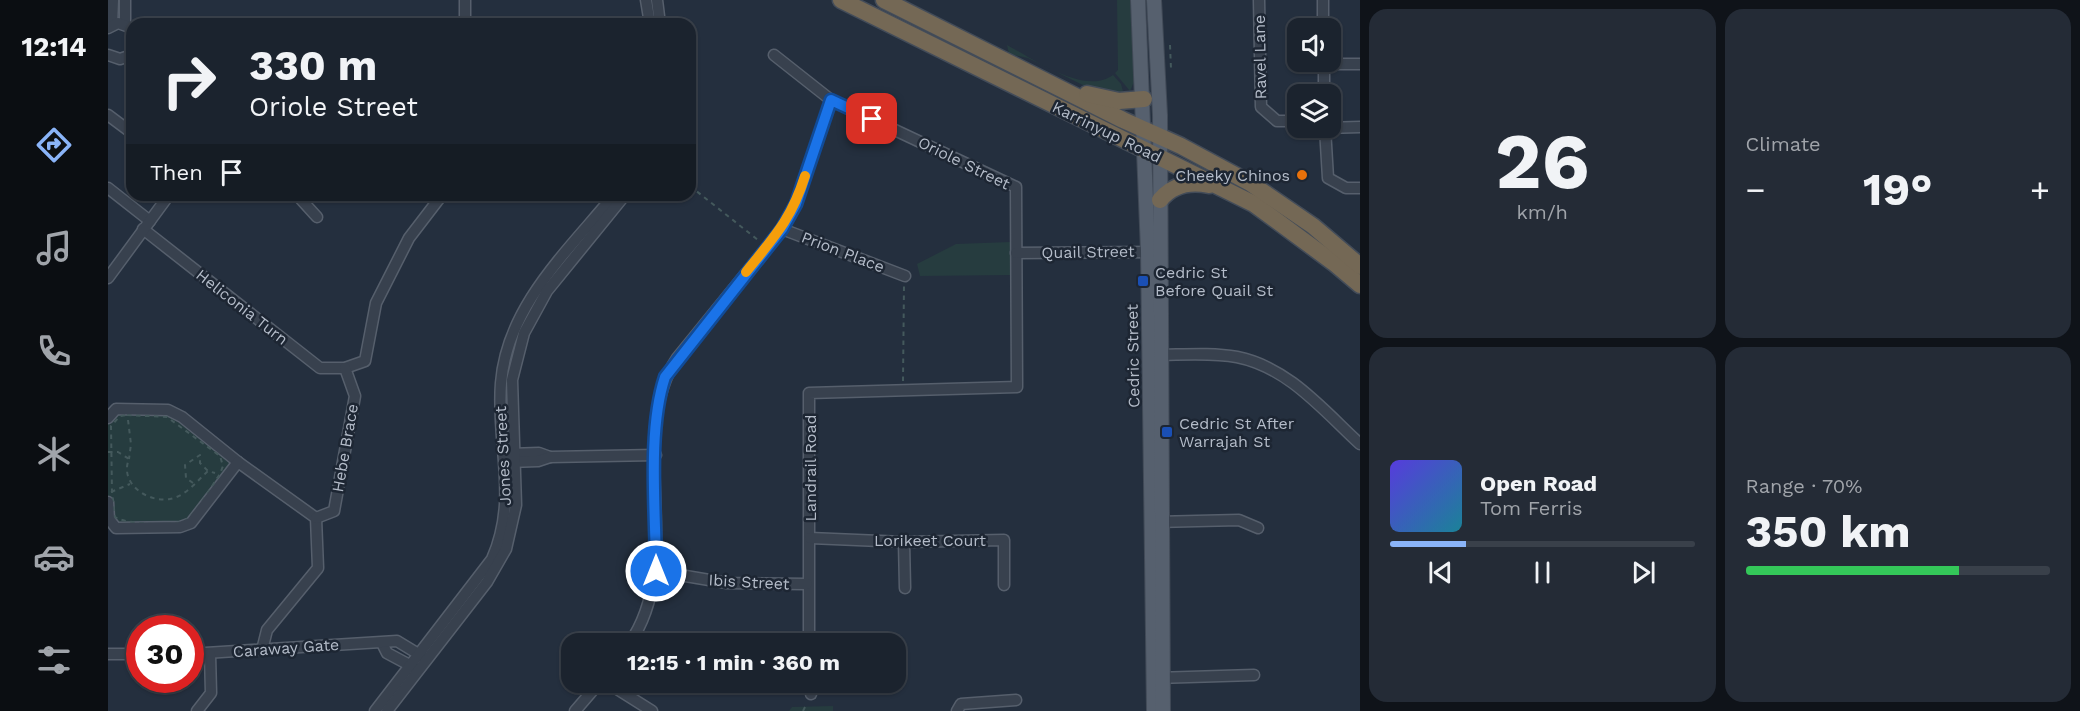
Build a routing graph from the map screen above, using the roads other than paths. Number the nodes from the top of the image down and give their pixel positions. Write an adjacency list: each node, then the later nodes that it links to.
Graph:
1 (113, 0): 18 (street)
2 (125, 0): 12 (street)
3 (465, 0): 13 (street)
4 (646, 0): 14 (street)
5 (657, 0): 15 (street)
6 (841, 0): 34 (highway, Karrinyup Road)
7 (884, 0): 24 (highway, Karrinyup Road)
8 (1138, 0): 25 (main road, Cedric Street)
9 (1154, 0): 32 (main road, Cedric Street)
10 (1259, 0): 28 (street, Ravel Lane)
11 (1323, 0): 16 (street)
12 (127, 18)
13 (465, 18)
14 (649, 18)
15 (659, 18)
16 (1323, 18)
17 (126, 26): 18 (street)
18 (110, 27)
19 (774, 55): 26 (street, Oriole Street)
20 (126, 58): 21 (street)
21 (110, 59)
22 (1341, 63): 23 (street)
23 (1360, 64)
24 (1054, 85): 25 (highway); 32 (highway, Karrinyup Road)
25 (1144, 99): 32 (main road, Cedric Street)
26 (831, 100): 46 (street); 48 (street, Oriole Street)
27 (108, 115): 30 (street)
28 (1287, 121)
29 (1360, 127): 31 (street)
30 (126, 128)
31 (1341, 128)
32 (1152, 133): 34 (main road, Cedric Street); 49 (highway, Karrinyup Road)
33 (1326, 138): 36 (street)
34 (1152, 154): 37 (highway, Karrinyup Road); 38 (main road, Cedric Street); 47 (main road, Cedric Street)
35 (108, 188): 45 (street, Heliconia Turn)
36 (1360, 188)
37 (1227, 190): 38 (highway); 52 (highway, Karrinyup Road)
38 (1160, 200): 47 (main road, Cedric Street)
39 (165, 201): 45 (street)
40 (302, 201): 44 (street)
41 (437, 201): 54 (street)
42 (609, 201): 59 (street, Jones Street)
43 (620, 201): 59 (street, Jones Street)
44 (317, 217)
45 (147, 225): 50 (street); 54 (street, Heliconia Turn)
46 (782, 229): 51 (street, Prion Place); 58 (street)
47 (1154, 252): 48 (street, Quail Street); 53 (main road, Cedric Street)
48 (1016, 253): 55 (street, Oriole Street)
49 (1360, 266)
50 (108, 276)
51 (904, 276)
52 (1360, 285)
53 (1155, 355): 57 (street); 64 (main road, Cedric Street)
54 (345, 368): 62 (street, Hebe Brace)
55 (1017, 387): 66 (street, Landrail Road)
56 (109, 413): 60 (street)
57 (1360, 444)
58 (656, 455): 59 (street); 68 (street)
59 (510, 458): 80 (street, Jones Street)
60 (238, 462): 62 (street); 63 (street)
61 (109, 495): 63 (street)
62 (316, 518): 75 (street)
63 (109, 519)
64 (1156, 522): 65 (street); 83 (main road, Cedric Street)
65 (1258, 528)
66 (810, 538): 67 (street, Lorikeet Court); 69 (street, Landrail Road)
67 (904, 542): 70 (street, Lorikeet Court); 71 (street)
68 (656, 571): 69 (street, Ibis Street); 72 (street)
69 (807, 584): 73 (street, Landrail Road)
70 (1004, 585)
71 (905, 588)
72 (636, 633)
73 (809, 633)
74 (382, 643): 75 (street, Caraway Gate); 80 (street, Caraway Gate); 81 (street)
75 (262, 650): 79 (street, Caraway Gate)
76 (108, 654): 77 (street)
77 (126, 654)
78 (204, 654): 79 (street, Caraway Gate)
79 (210, 654): 87 (street)
80 (424, 658): 81 (street, Jones Street)
81 (415, 668): 88 (street, Jones Street); 89 (street, Jones Street)
82 (1254, 675): 83 (street)
83 (1158, 678): 93 (main road, Cedric Street); 94 (main road, Cedric Street)
84 (590, 693): 90 (street)
85 (623, 693): 91 (street)
86 (1016, 700): 92 (street)
87 (197, 711)
88 (375, 711)
89 (387, 711)
90 (574, 711)
91 (652, 711)
92 (957, 711)
93 (1154, 711)
94 (1163, 711)

